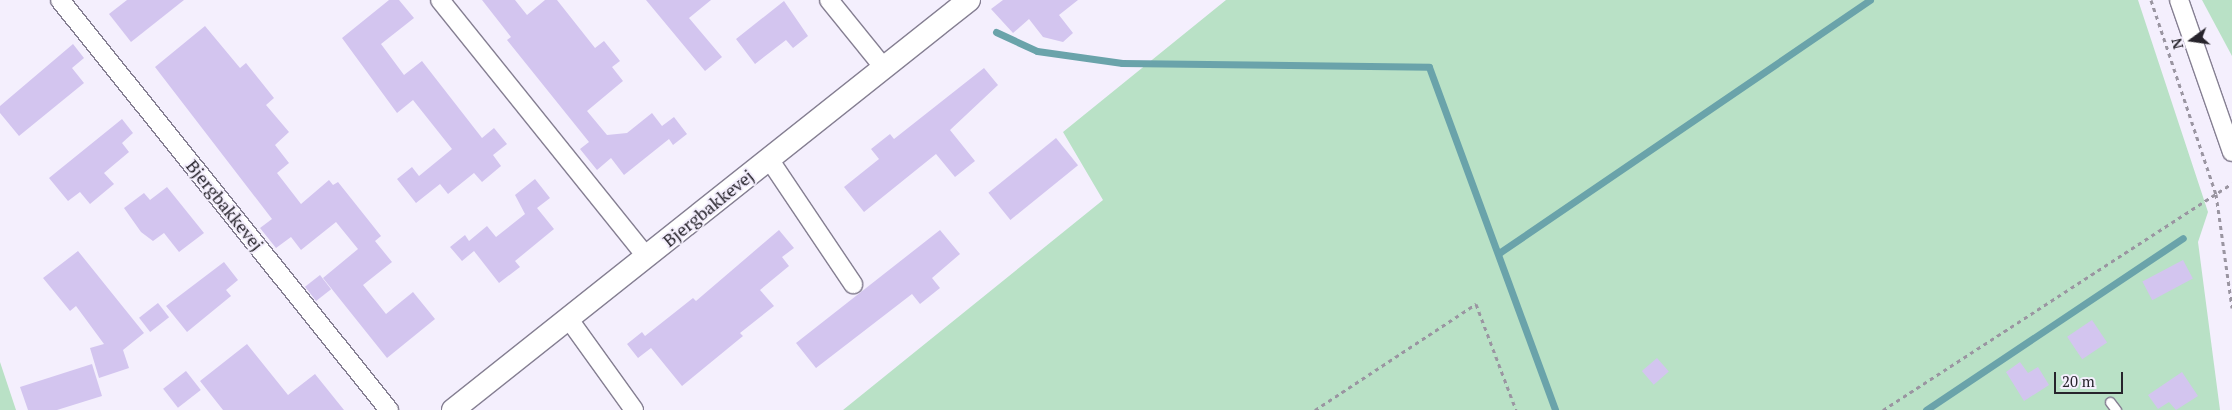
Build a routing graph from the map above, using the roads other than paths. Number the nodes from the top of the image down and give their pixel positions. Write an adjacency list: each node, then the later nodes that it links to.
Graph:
1 (60, 0): 13 (street, Bjergbakkevej)
2 (440, 0): 9 (street, Bjergbakkevej)
3 (829, 0): 6 (street)
4 (969, 0): 6 (street, Bjergbakkevej)
5 (2180, 0): 7 (street)
6 (884, 68): 8 (street, Bjergbakkevej)
7 (2232, 152)
8 (769, 160): 9 (street, Bjergbakkevej); 10 (street, Bjergbakkevej)
9 (647, 257): 11 (street, Bjergbakkevej)
10 (853, 284)
11 (568, 318): 14 (street, Bjergbakkevej); 15 (street)
12 (2110, 402): 16 (lane)
13 (389, 410)
14 (453, 410)
15 (634, 410)
16 (2116, 410)

